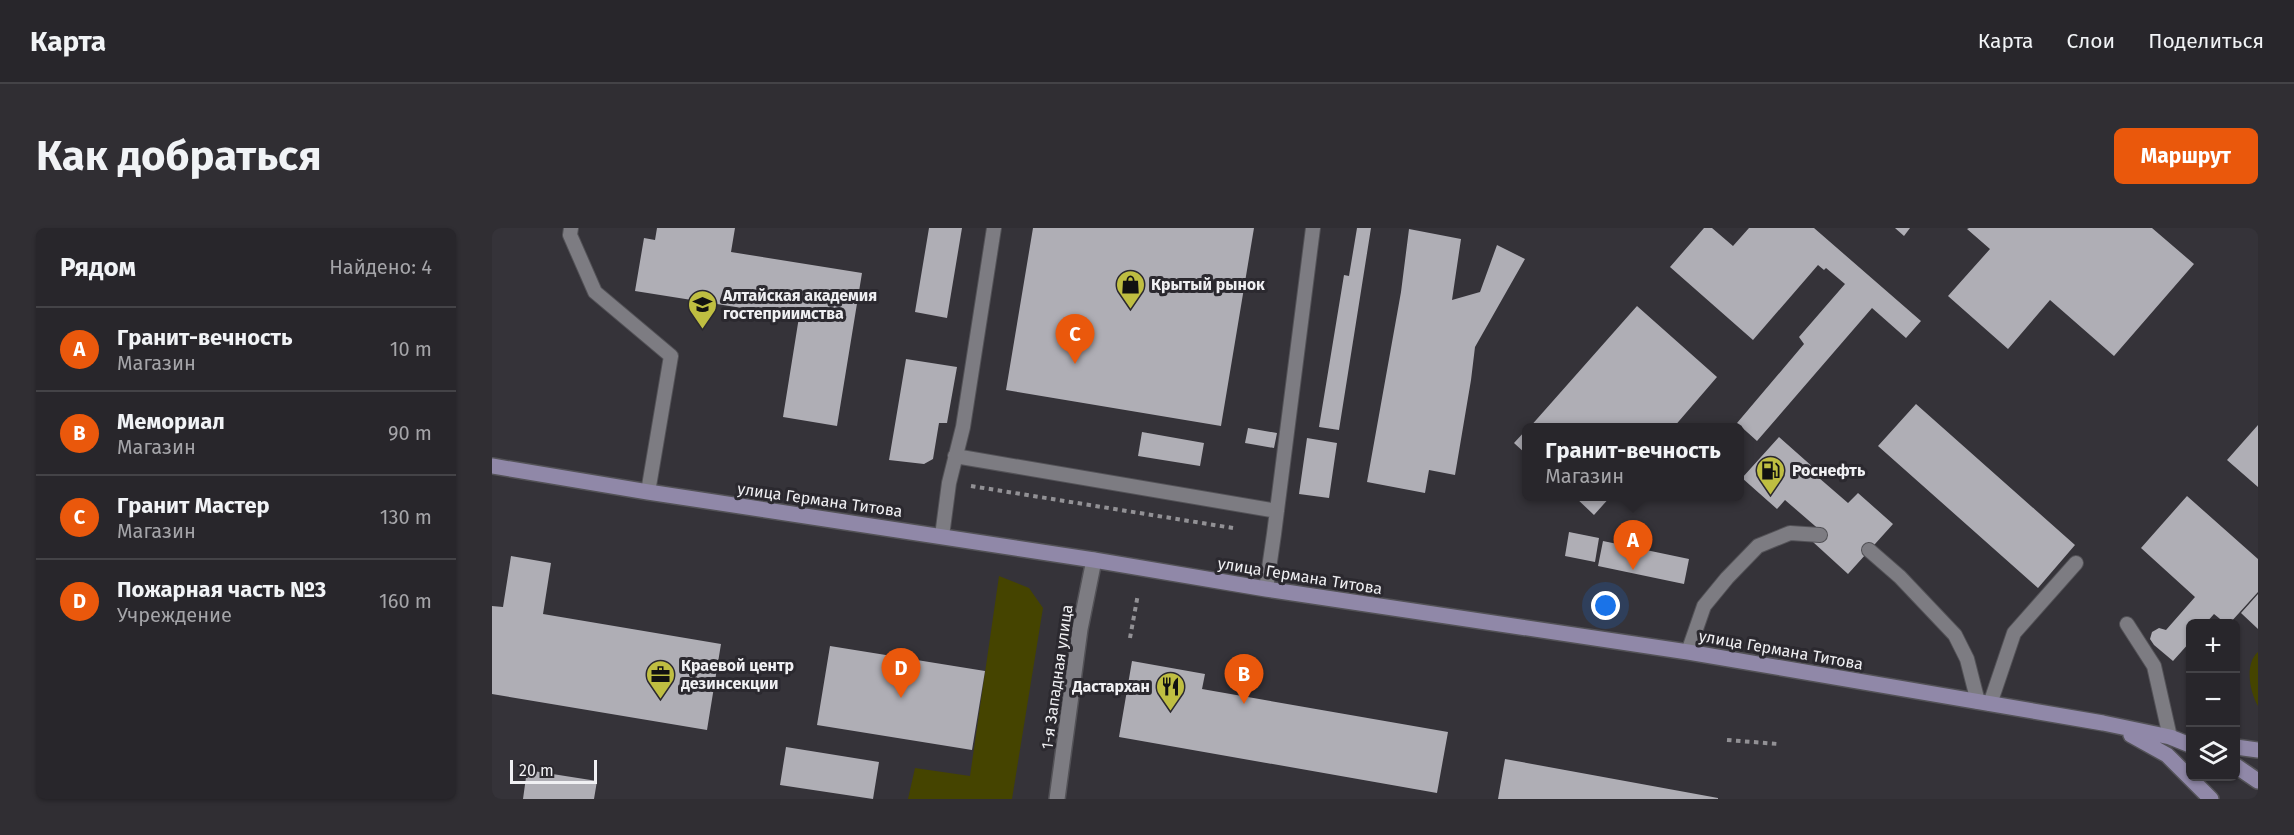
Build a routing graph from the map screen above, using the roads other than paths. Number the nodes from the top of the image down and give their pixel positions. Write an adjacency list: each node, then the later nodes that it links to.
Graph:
1 (571, 228): 6 (lane)
2 (994, 228): 4 (lane)
3 (1312, 228): 7 (lane)
4 (954, 456): 7 (lane); 9 (lane)
5 (492, 466): 6 (street, улица Германа Титова)
6 (648, 492): 9 (street, улица Германа Титова)
7 (1277, 510): 13 (lane)
8 (1820, 535): 15 (lane)
9 (942, 536): 11 (street, улица Германа Титова)
10 (1869, 550): 16 (lane)
11 (1094, 560): 13 (street, улица Германа Титова); 24 (street, 1-я Западная улица)
12 (2076, 563): 16 (lane)
13 (1266, 589): 15 (street, улица Германа Титова)
14 (2127, 624): 18 (lane)
15 (1688, 652): 16 (street, улица Германа Титова)
16 (1984, 703): 17 (street, улица Германа Титова)
17 (2103, 723): 18 (street); 25 (street)
18 (2170, 737): 19 (street)
19 (2186, 742)
20 (2240, 748): 21 (street)
21 (2258, 750)
22 (2240, 769): 23 (street)
23 (2258, 782)
24 (1057, 799)
25 (2211, 799)

